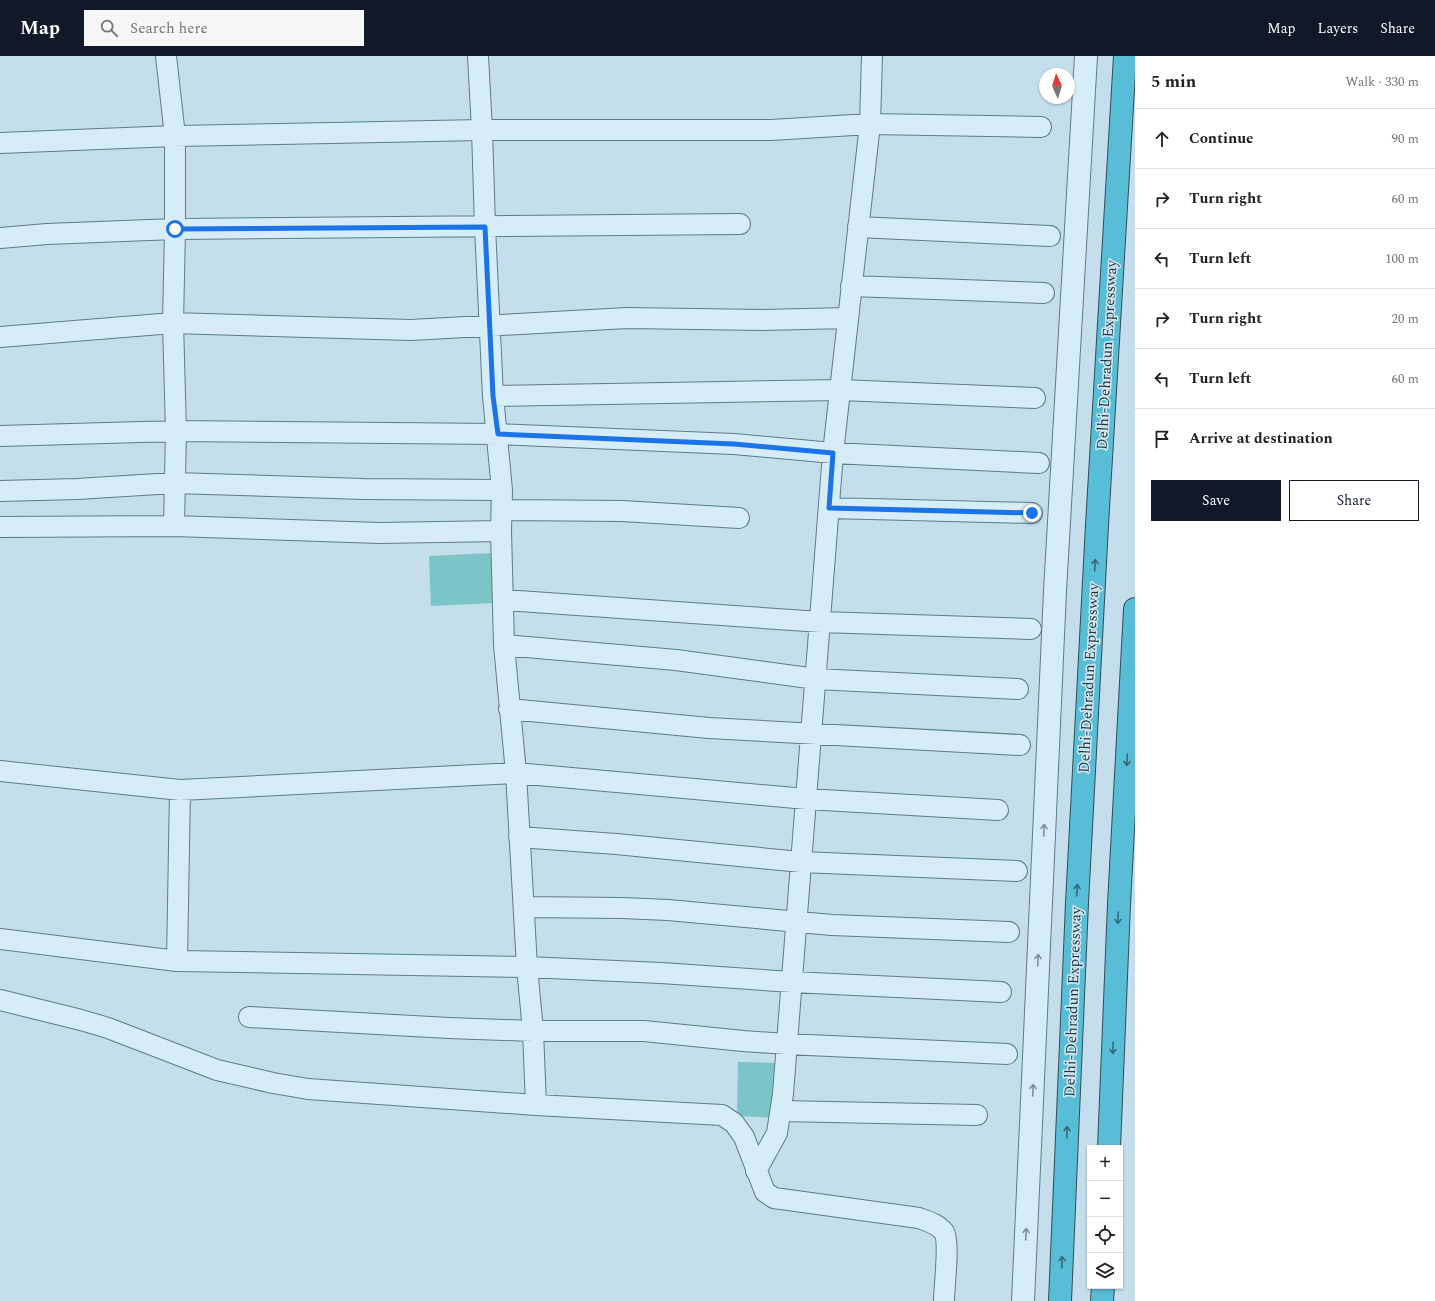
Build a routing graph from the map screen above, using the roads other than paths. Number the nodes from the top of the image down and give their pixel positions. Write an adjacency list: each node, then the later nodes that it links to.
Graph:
1 (166, 56): 9 (street)
2 (478, 56): 8 (street)
3 (872, 56): 6 (street)
4 (1086, 56): 80 (street, one-way to 4)
5 (1126, 56): 81 (highway, Delhi-Dehradun Expressway, one-way to 5)
6 (870, 124): 7 (street); 8 (street); 13 (street)
7 (1041, 127)
8 (482, 130): 9 (street); 12 (street)
9 (175, 136): 10 (street); 14 (street)
10 (0, 143)
11 (740, 224): 12 (street)
12 (485, 227): 14 (street); 21 (street)
13 (858, 227): 15 (street); 17 (street)
14 (175, 229): 16 (street); 20 (street)
15 (1050, 236)
16 (0, 238)
17 (852, 286): 18 (street); 19 (street)
18 (1044, 293)
19 (848, 318): 21 (street); 23 (street)
20 (173, 323): 21 (street); 22 (street); 26 (street)
21 (490, 325): 24 (street)
22 (0, 337)
23 (840, 390): 24 (street); 25 (street); 29 (street)
24 (493, 396): 27 (street)
25 (1035, 398)
26 (176, 431): 27 (street); 28 (street); 31 (street)
27 (498, 434): 29 (street); 32 (street)
28 (0, 436)
29 (833, 453): 30 (street); 34 (street)
30 (1039, 463)
31 (174, 482): 32 (street); 33 (street); 38 (street)
32 (502, 490): 35 (street)
33 (0, 491)
34 (829, 508): 36 (street); 43 (street)
35 (502, 510): 37 (street); 40 (street)
36 (1032, 513)
37 (739, 518)
38 (174, 526): 39 (street); 40 (street)
39 (0, 527)
40 (501, 531): 41 (street)
41 (503, 600): 43 (street); 45 (street)
42 (1135, 609): 76 (highway, one-way to 76)
43 (821, 622): 44 (street); 46 (street)
44 (1031, 629)
45 (504, 645): 46 (street); 48 (street)
46 (816, 679): 47 (street); 49 (street)
47 (1018, 689)
48 (509, 709): 49 (street); 53 (street)
49 (811, 734): 50 (street); 55 (street)
50 (1020, 745)
51 (0, 754): 52 (street)
52 (5, 772): 54 (street)
53 (516, 772): 54 (street); 55 (street); 57 (street)
54 (180, 790): 64 (street)
55 (806, 799): 56 (street); 58 (street)
56 (998, 810)
57 (519, 837): 58 (street); 60 (street)
58 (801, 862): 59 (street); 61 (street)
59 (1017, 871)
60 (524, 907): 61 (street); 65 (street)
61 (795, 921): 62 (street); 66 (street)
62 (1009, 932)
63 (0, 939): 64 (street)
64 (177, 961): 65 (street)
65 (527, 967): 66 (street); 70 (street)
66 (792, 982): 67 (street); 71 (street)
67 (1001, 992)
68 (0, 1000): 73 (street)
69 (249, 1017): 70 (street)
70 (533, 1031): 71 (street); 73 (street)
71 (786, 1044): 72 (street); 74 (street)
72 (1007, 1054)
73 (536, 1105): 77 (street)
74 (781, 1110): 75 (street); 77 (street)
75 (976, 1115)
76 (1109, 1145)
77 (756, 1171): 79 (street)
78 (1103, 1289): 82 (highway)
79 (944, 1301)
80 (1023, 1301)
81 (1060, 1301)
82 (1102, 1301)

